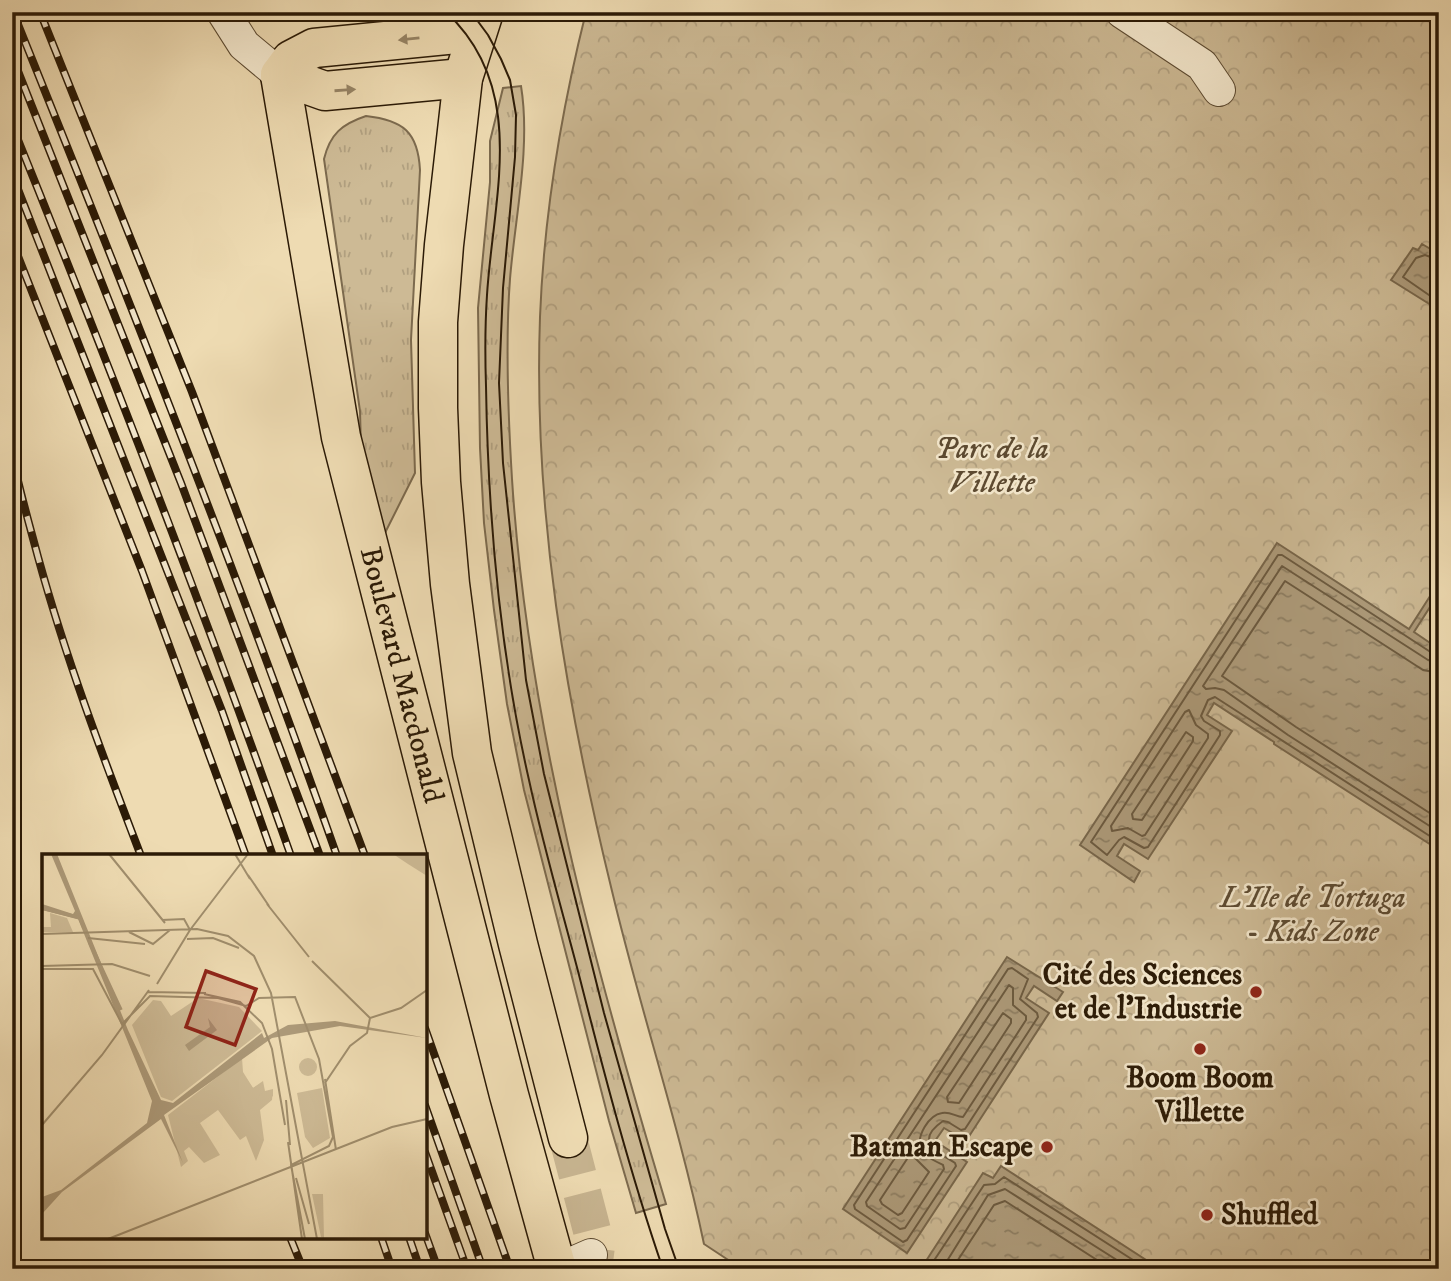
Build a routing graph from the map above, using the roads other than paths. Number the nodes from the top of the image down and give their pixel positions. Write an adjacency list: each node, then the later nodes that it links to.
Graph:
1 (223, 12): 4 (street)
2 (1122, 12): 6 (street)
3 (481, 22): 4 (main road, Boulevard Macdonald, one-way to 4); 5 (main road, Boulevard Macdonald)
4 (280, 75): 5 (main road, one-way to 5); 8 (main road, Boulevard Macdonald)
5 (463, 78): 7 (main road, Boulevard Macdonald)
6 (1219, 90)
7 (568, 1138)
8 (569, 1264)

